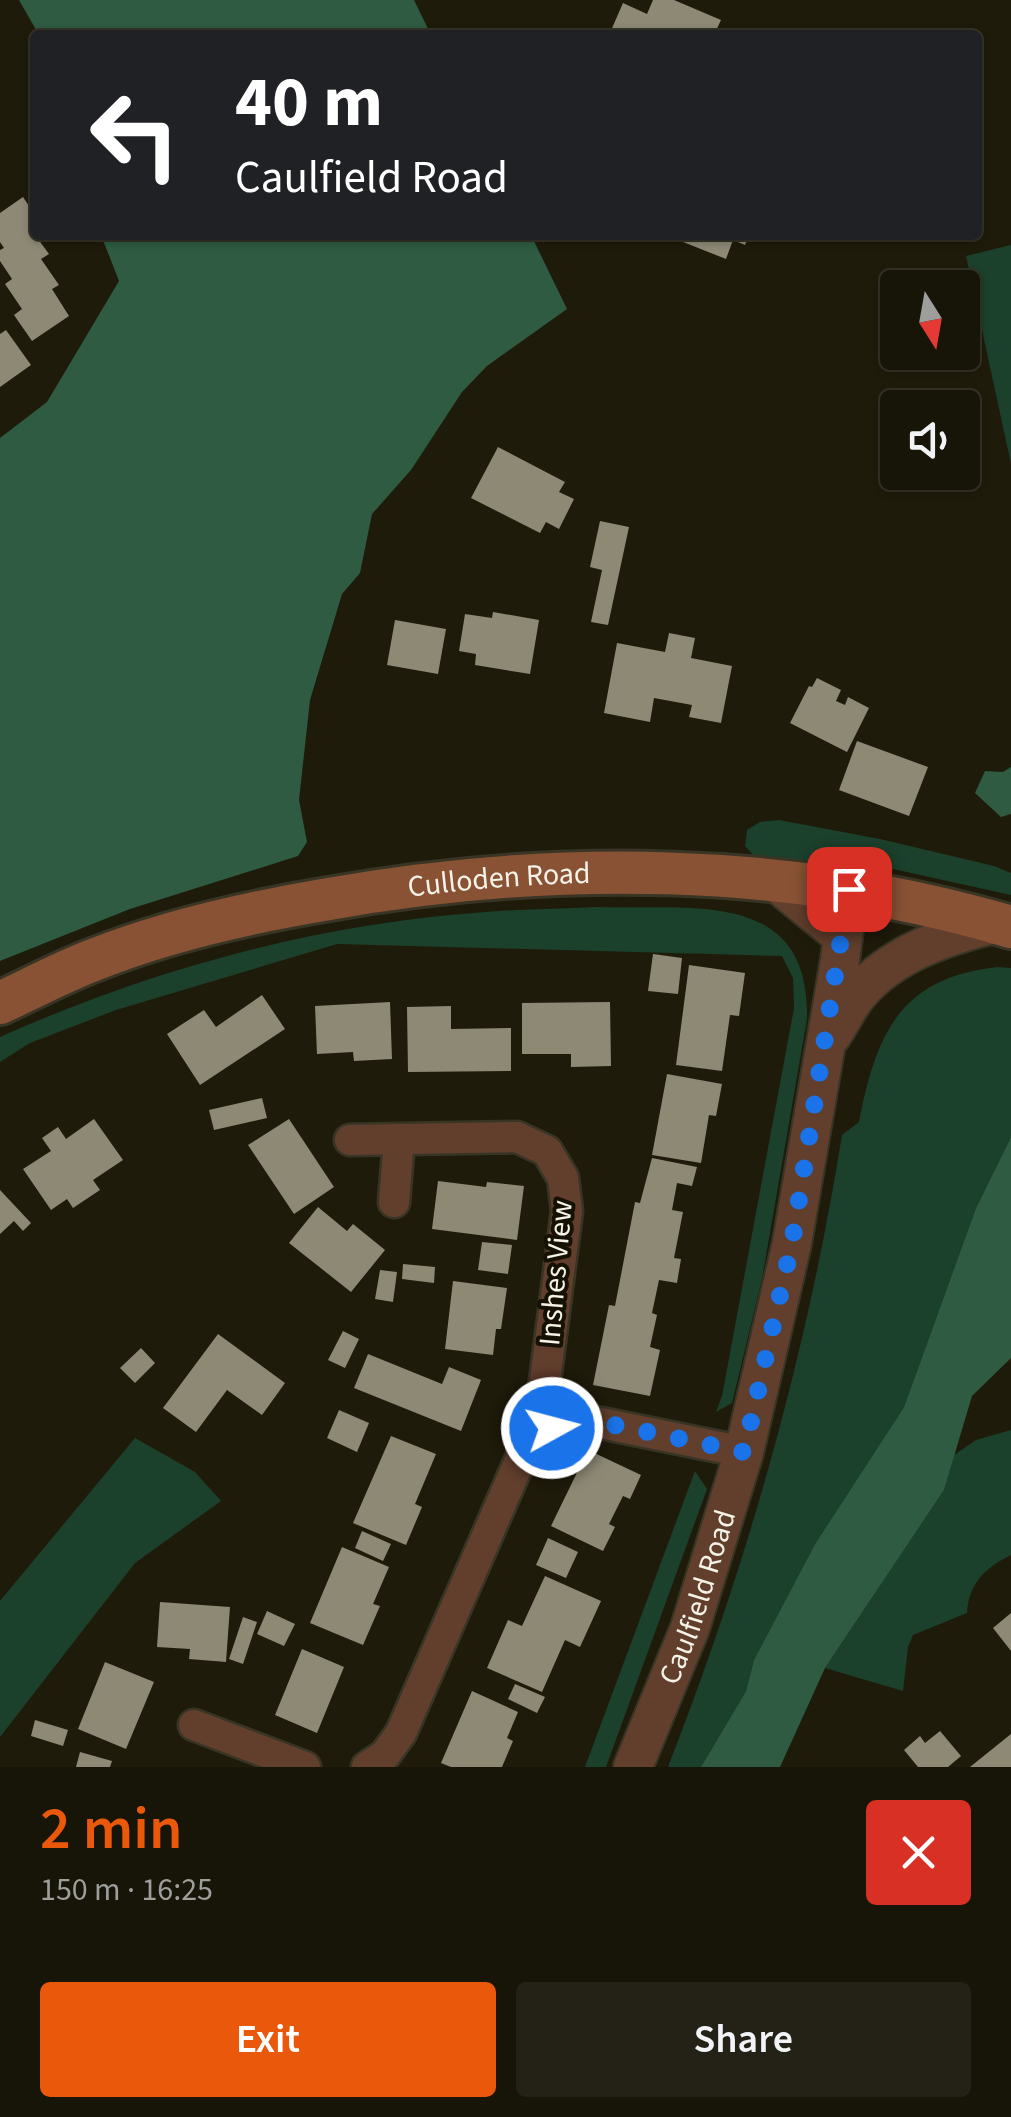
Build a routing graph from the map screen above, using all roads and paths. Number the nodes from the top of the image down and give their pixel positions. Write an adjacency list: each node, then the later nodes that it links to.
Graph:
1 (776, 882): 2 (main road, Culloden Road); 4 (street); 5 (main road, Culloden Road)
2 (849, 889): 3 (main road, Culloden Road); 4 (street, Caulfield Road)
3 (1004, 925): 6 (street)
4 (843, 938): 6 (street, Caulfield Road)
5 (0, 1003)
6 (823, 1049): 11 (street, Caulfield Road)
7 (350, 1140): 8 (street, Inshes View)
8 (399, 1140): 9 (street); 10 (street, Inshes View)
9 (394, 1202)
10 (552, 1428): 11 (street); 15 (street)
11 (744, 1452): 16 (street, Caulfield Road)
12 (194, 1724): 13 (street)
13 (241, 1756): 14 (street)
14 (305, 1767)
15 (367, 1767)
16 (633, 1767)

